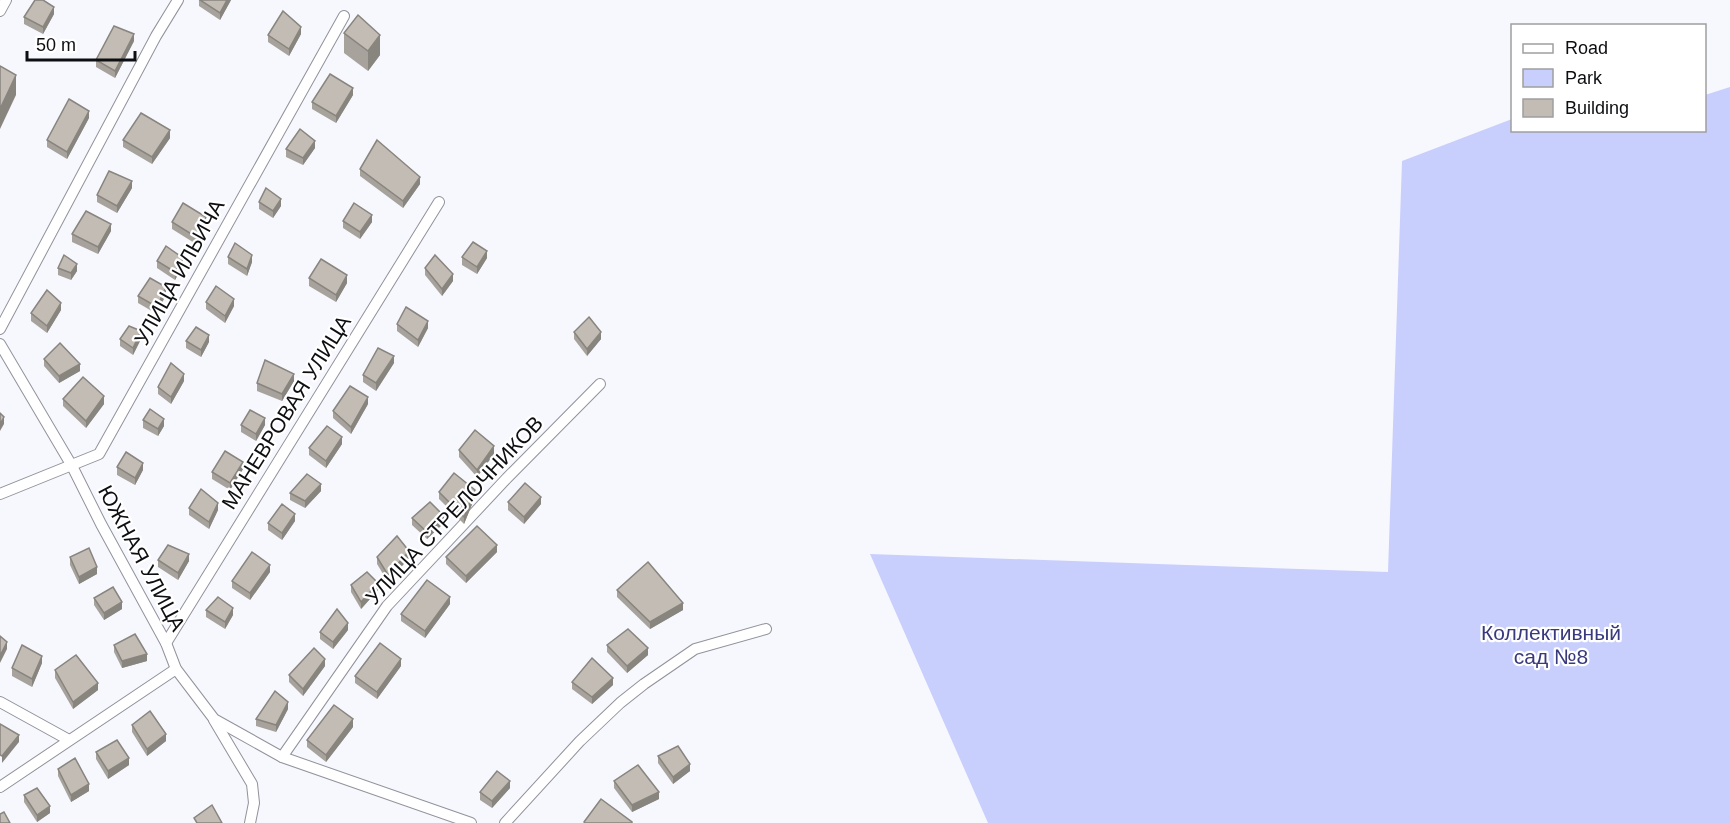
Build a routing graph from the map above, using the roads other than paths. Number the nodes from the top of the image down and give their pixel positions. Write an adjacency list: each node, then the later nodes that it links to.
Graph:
1 (6, 0): 3 (street)
2 (178, 0): 6 (street)
3 (0, 11)
4 (344, 16): 9 (street, УЛИЦА ИЛЬИЧА)
5 (439, 202): 12 (street, МАНЕВРОВАЯ УЛИЦА)
6 (0, 329)
7 (0, 344): 9 (street, ЮЖНАЯ УЛИЦА)
8 (600, 384): 17 (street, УЛИЦА СТРЕЛОЧНИКОВ)
9 (72, 466): 10 (street, УЛИЦА ИЛЬИЧА); 12 (street, ЮЖНАЯ УЛИЦА)
10 (0, 494)
11 (766, 629): 21 (street)
12 (166, 643): 13 (street, ЮЖНАЯ УЛИЦА)
13 (176, 669): 15 (street, ЮЖНАЯ УЛИЦА); 16 (street)
14 (0, 702): 16 (street)
15 (214, 719): 17 (street, ЮЖНАЯ УЛИЦА); 19 (street)
16 (69, 740): 18 (street)
17 (282, 757): 20 (street, ЮЖНАЯ УЛИЦА)
18 (0, 787)
19 (250, 823)
20 (471, 823)
21 (505, 823)

